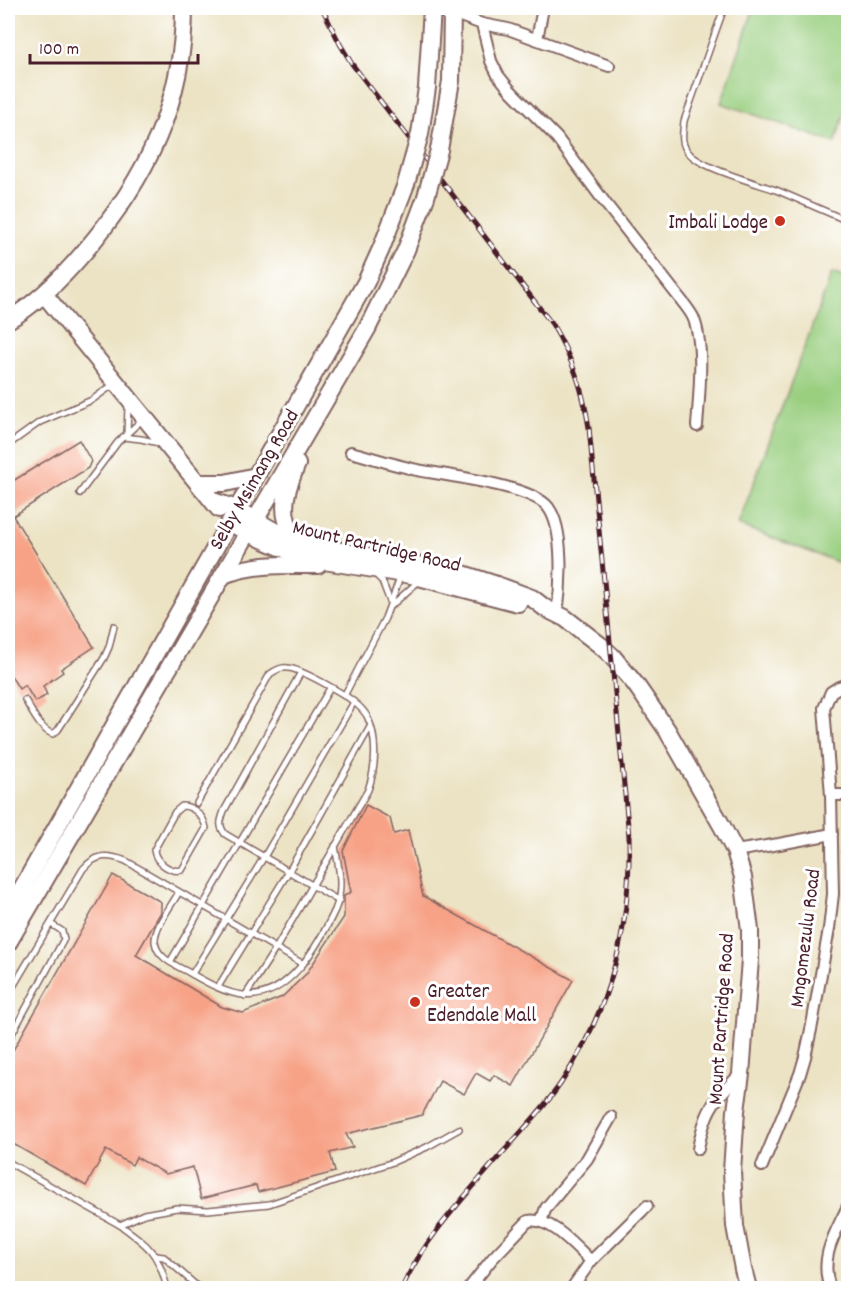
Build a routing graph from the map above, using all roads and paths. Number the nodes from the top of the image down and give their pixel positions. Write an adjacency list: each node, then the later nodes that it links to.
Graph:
1 (184, 8): 10 (main road)
2 (432, 8): 21 (main road, Selby Msimang Road, bridge)
3 (543, 8): 7 (street)
4 (724, 8): 9 (lane)
5 (452, 10): 6 (street); 16 (main road, Selby Msimang Road, bridge)
6 (482, 24): 7 (street); 15 (street)
7 (537, 39): 8 (street)
8 (609, 66)
9 (849, 221)
10 (44, 294): 11 (main road); 12 (main road, Mount Partridge Road)
11 (8, 320)
12 (116, 383): 13 (main road, Mount Partridge Road); 18 (lane)
13 (127, 396): 14 (main road, Mount Partridge Road); 17 (lane)
14 (144, 417): 17 (lane); 19 (main road, Mount Partridge Road)
15 (696, 426)
16 (309, 429): 25 (main road, Selby Msimang Road); 26 (main road)
17 (125, 436): 19 (lane); 23 (lane)
18 (8, 445)
19 (166, 445): 22 (main road, Mount Partridge Road)
20 (351, 452): 32 (street)
21 (256, 476): 22 (main road); 24 (main road, Selby Msimang Road)
22 (198, 483): 24 (main road, Mount Partridge Road)
23 (80, 493)
24 (233, 516): 25 (main road, Mount Partridge Road); 56 (main road, Selby Msimang Road)
25 (251, 526): 26 (main road, Mount Partridge Road); 27 (main road, Mount Partridge Road); 29 (main road, Selby Msimang Road)
26 (300, 542): 28 (main road, Mount Partridge Road)
27 (361, 567): 28 (main road, Mount Partridge Road); 29 (main road); 31 (lane)
28 (403, 568): 30 (main road, Mount Partridge Road); 31 (lane); 32 (main road, Mount Partridge Road)
29 (223, 575): 60 (main road, Selby Msimang Road)
30 (422, 578): 31 (lane); 32 (main road, Mount Partridge Road)
31 (391, 605): 37 (lane)
32 (551, 611): 49 (main road, Mount Partridge Road)
33 (114, 626): 38 (lane)
34 (301, 672): 36 (lane); 43 (lane); 45 (lane)
35 (849, 684): 41 (street, Mngomezulu Road)
36 (330, 688): 37 (lane); 47 (lane)
37 (344, 696): 39 (lane)
38 (25, 700)
39 (354, 702): 40 (lane); 50 (lane)
40 (371, 726): 48 (lane); 51 (lane)
41 (831, 795): 42 (street); 46 (street, Mngomezulu Road)
42 (849, 795)
43 (197, 803)
44 (206, 828): 44 (lane); 45 (lane)
45 (221, 829): 47 (lane)
46 (832, 834): 49 (street); 74 (street, Mngomezulu Road)
47 (239, 842): 50 (lane); 55 (lane)
48 (335, 844): 52 (lane); 54 (lane)
49 (735, 851): 69 (main road, Mount Partridge Road)
50 (264, 857): 51 (lane); 57 (lane)
51 (289, 871): 52 (lane); 59 (lane)
52 (313, 885): 54 (lane); 61 (lane)
53 (179, 892): 55 (lane); 58 (lane); 62 (lane)
54 (339, 901): 63 (lane)
55 (202, 905): 57 (lane); 62 (lane)
56 (8, 913)
57 (226, 920): 59 (lane); 64 (lane)
58 (51, 924): 66 (lane); 68 (lane)
59 (251, 934): 61 (lane); 65 (lane)
60 (8, 943)
61 (276, 948): 63 (lane); 67 (lane)
62 (170, 962): 64 (lane)
63 (303, 964): 67 (lane)
64 (192, 974): 65 (lane)
65 (218, 987): 67 (lane)
66 (8, 995)
67 (244, 996)
68 (8, 1041)
69 (741, 1074): 72 (street); 85 (main road, Mount Partridge Road)
70 (611, 1117): 77 (street)
71 (459, 1129): 78 (lane)
72 (698, 1149)
73 (8, 1162): 78 (lane)
74 (762, 1166)
75 (647, 1206): 80 (street)
76 (849, 1206): 86 (street)
77 (541, 1221): 80 (street); 83 (street)
78 (120, 1225): 79 (lane)
79 (156, 1256): 81 (lane); 82 (lane)
80 (591, 1261): 84 (street)
81 (167, 1288)
82 (199, 1288)
83 (469, 1288)
84 (572, 1288)
85 (748, 1288)
86 (830, 1288)

